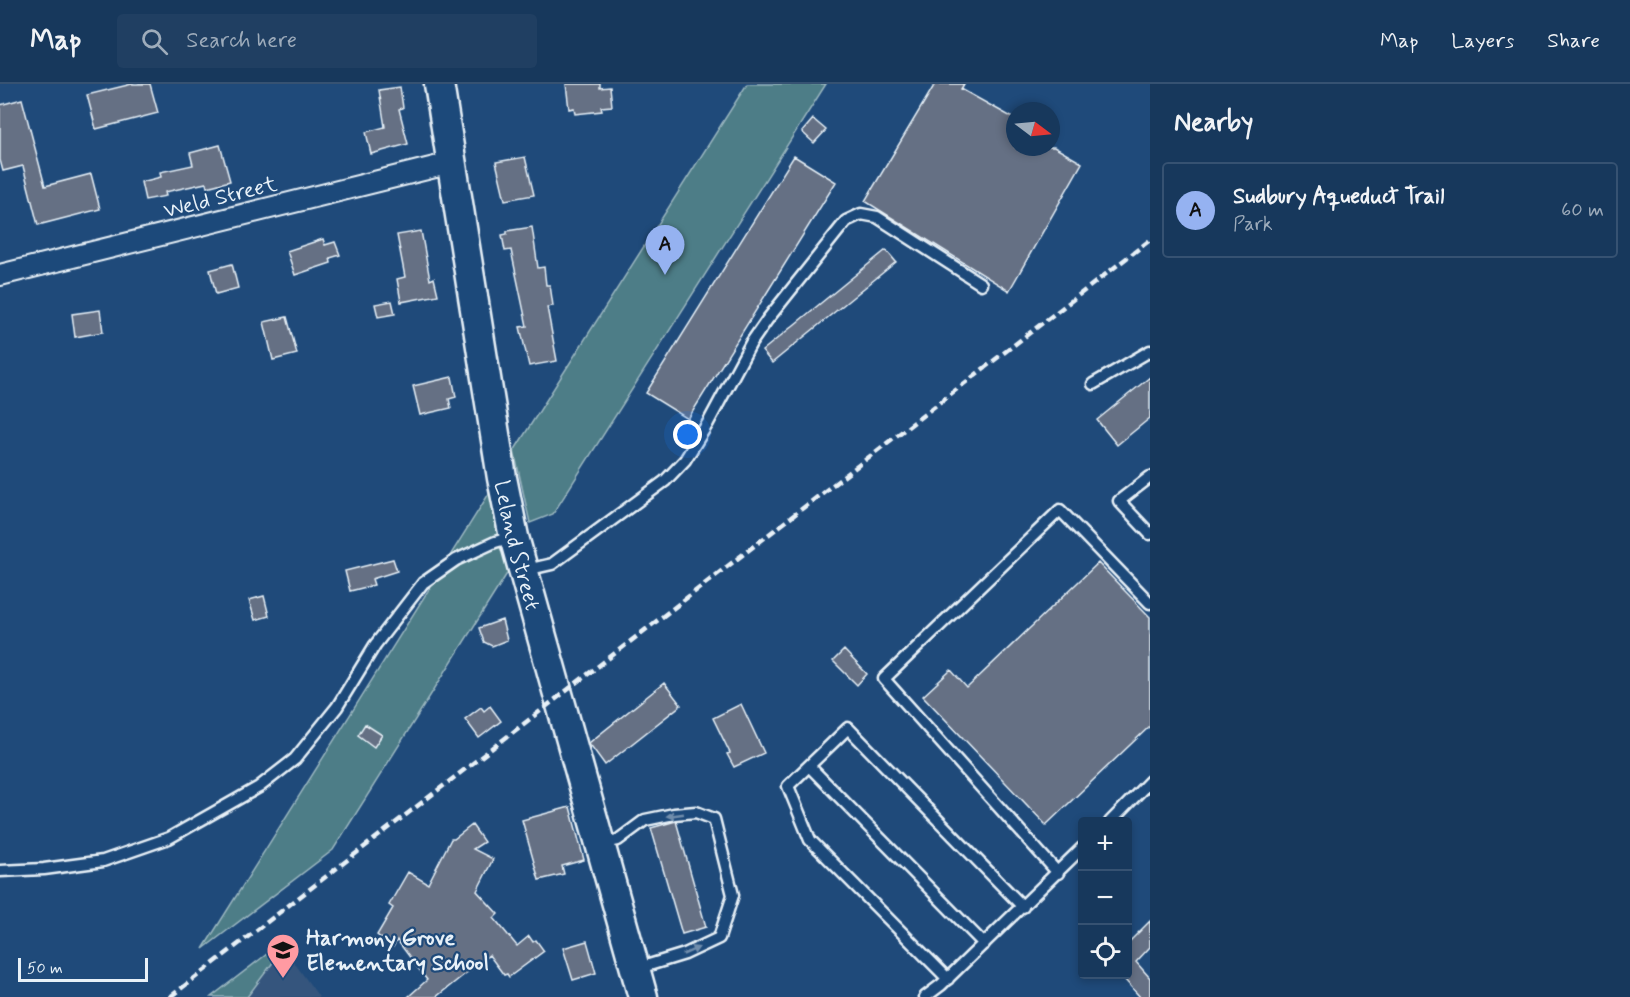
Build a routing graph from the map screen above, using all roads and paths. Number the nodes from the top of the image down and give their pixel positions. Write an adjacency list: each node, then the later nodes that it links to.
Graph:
1 (439, 84): 2 (street, Leland Street)
2 (451, 163): 3 (street, Weld Street); 9 (street, Leland Street)
3 (0, 275)
4 (981, 284): 10 (lane)
5 (1150, 351): 6 (lane)
6 (1093, 384)
7 (1150, 477): 8 (lane)
8 (1150, 534)
9 (514, 537): 10 (street, Leland Street); 17 (lane)
10 (523, 571): 15 (street, Leland Street)
11 (1150, 603): 18 (lane)
12 (809, 766): 19 (lane); 20 (lane); 22 (lane)
13 (1150, 781): 14 (lane)
14 (1115, 817)
15 (600, 844): 21 (street, Leland Street); 21 (lane, one-way to 15)
16 (1078, 853): 18 (lane)
17 (0, 870)
18 (1058, 873): 19 (lane)
19 (1023, 907): 20 (lane)
20 (984, 944): 22 (lane)
21 (635, 969): 23 (street, Leland Street)
22 (948, 979): 24 (lane)
23 (643, 997)
24 (925, 997)

